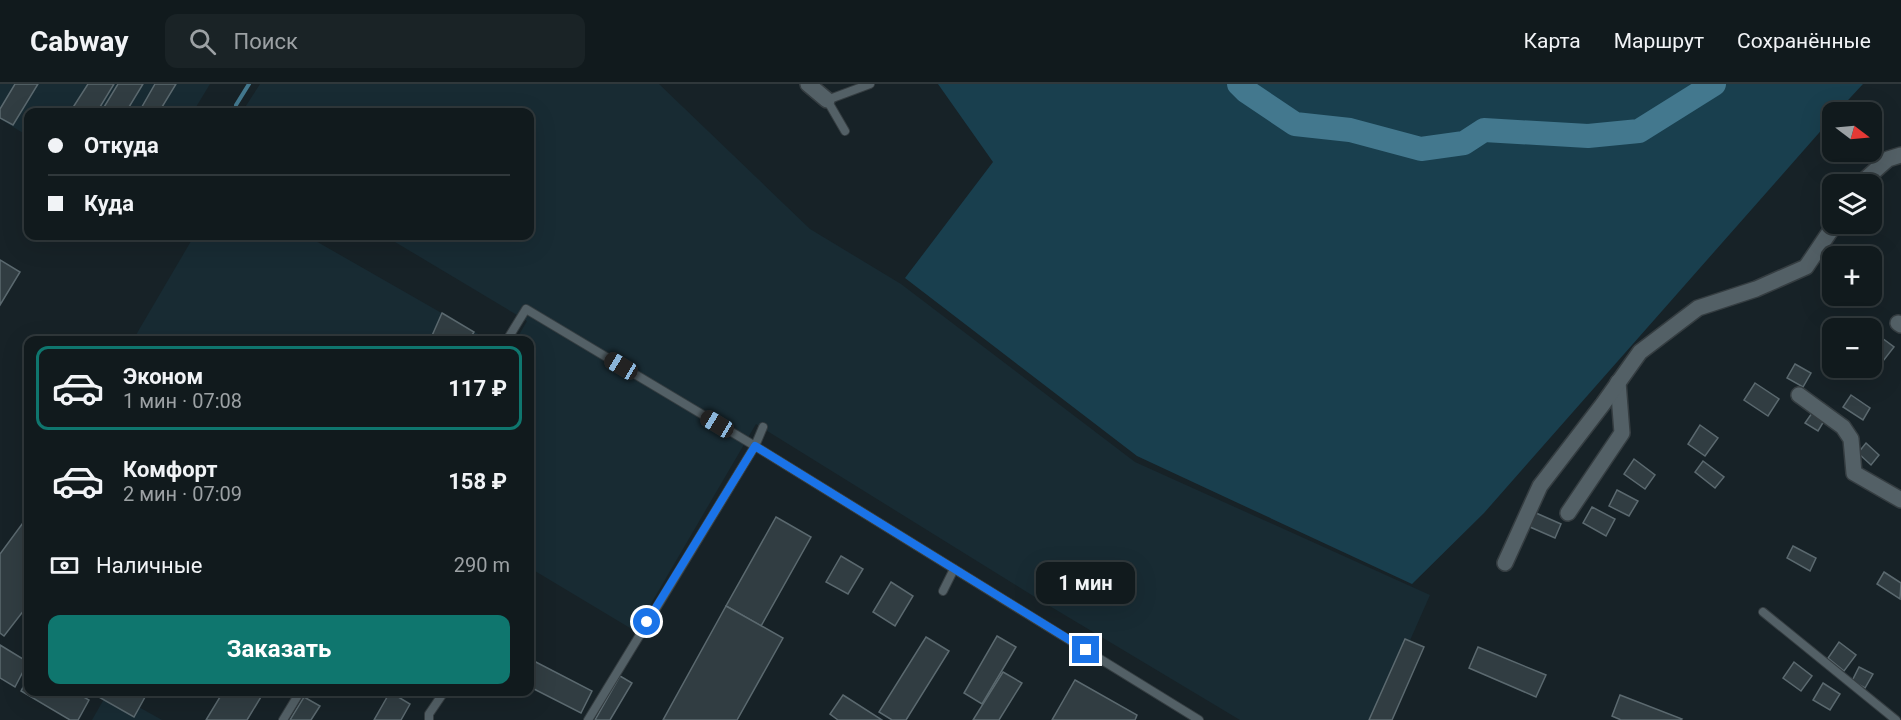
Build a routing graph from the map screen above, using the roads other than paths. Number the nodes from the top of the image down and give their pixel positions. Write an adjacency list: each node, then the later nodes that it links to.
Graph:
1 (808, 84): 3 (street)
2 (870, 84): 3 (lane)
3 (827, 100): 4 (lane)
4 (845, 131)
5 (1901, 155): 6 (street)
6 (1871, 174)
7 (1828, 234): 9 (street)
8 (509, 336): 12 (lane)
9 (1618, 382): 14 (street); 15 (street)
10 (1799, 395): 13 (street)
11 (763, 427): 12 (lane)
12 (755, 446): 16 (lane); 23 (lane)
13 (1901, 500)
14 (1568, 513)
15 (1505, 563)
16 (954, 569): 17 (lane); 24 (lane)
17 (943, 591)
18 (1763, 612): 25 (lane)
19 (298, 696): 21 (lane)
20 (441, 696): 22 (lane)
21 (283, 720)
22 (429, 720)
23 (588, 720)
24 (1199, 720)
25 (1896, 720)

